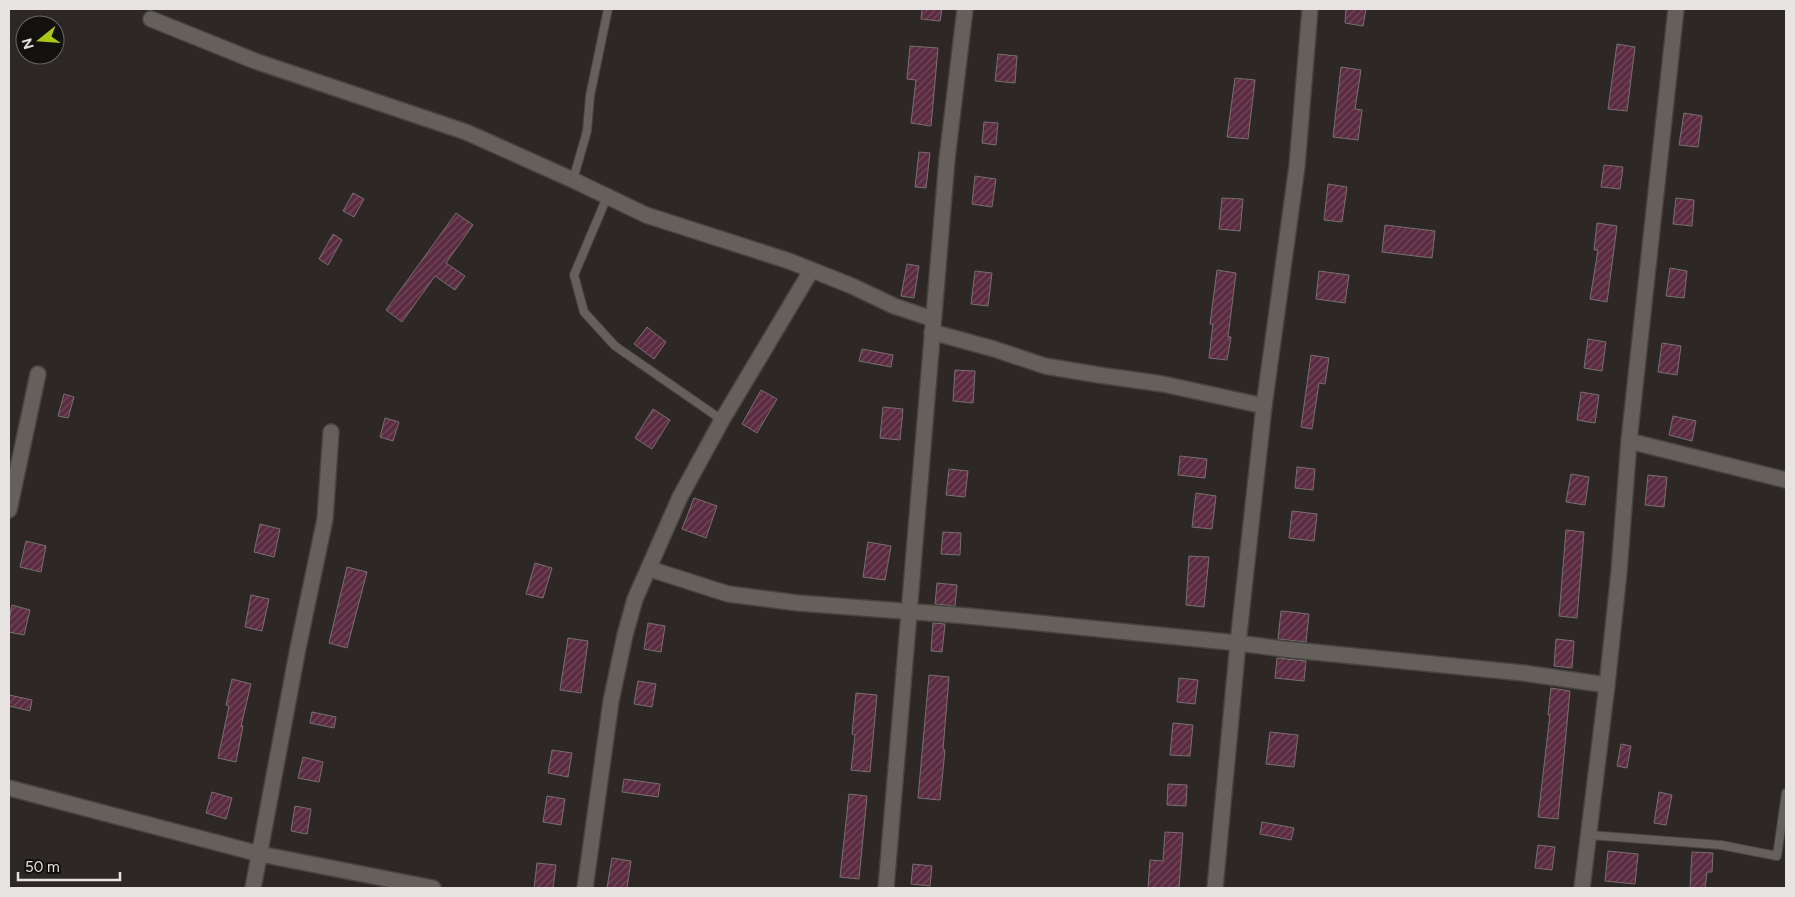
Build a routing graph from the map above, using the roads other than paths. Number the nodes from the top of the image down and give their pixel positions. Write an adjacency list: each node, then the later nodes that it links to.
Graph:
1 (608, 9): 6 (lane)
2 (965, 9): 9 (street)
3 (1310, 9): 11 (street)
4 (1676, 9): 14 (street)
5 (151, 19): 6 (street)
6 (573, 180): 7 (street)
7 (607, 197): 8 (street); 12 (lane)
8 (811, 271): 9 (street); 12 (street)
9 (933, 326): 11 (street); 18 (street)
10 (38, 374): 16 (street)
11 (1264, 406): 19 (street)
12 (722, 420): 17 (street)
13 (331, 432): 24 (street)
14 (1629, 441): 15 (street); 20 (street)
15 (1786, 480)
16 (9, 510)
17 (650, 569): 18 (street); 27 (street)
18 (909, 612): 19 (street); 28 (street)
19 (1238, 643): 20 (street); 29 (street)
20 (1607, 685): 23 (street)
21 (9, 788): 24 (street)
22 (1786, 793): 23 (lane)
23 (1589, 834): 30 (street)
24 (260, 854): 25 (street); 26 (street)
25 (254, 888)
26 (433, 888)
27 (585, 888)
28 (886, 888)
29 (1216, 888)
30 (1582, 888)

